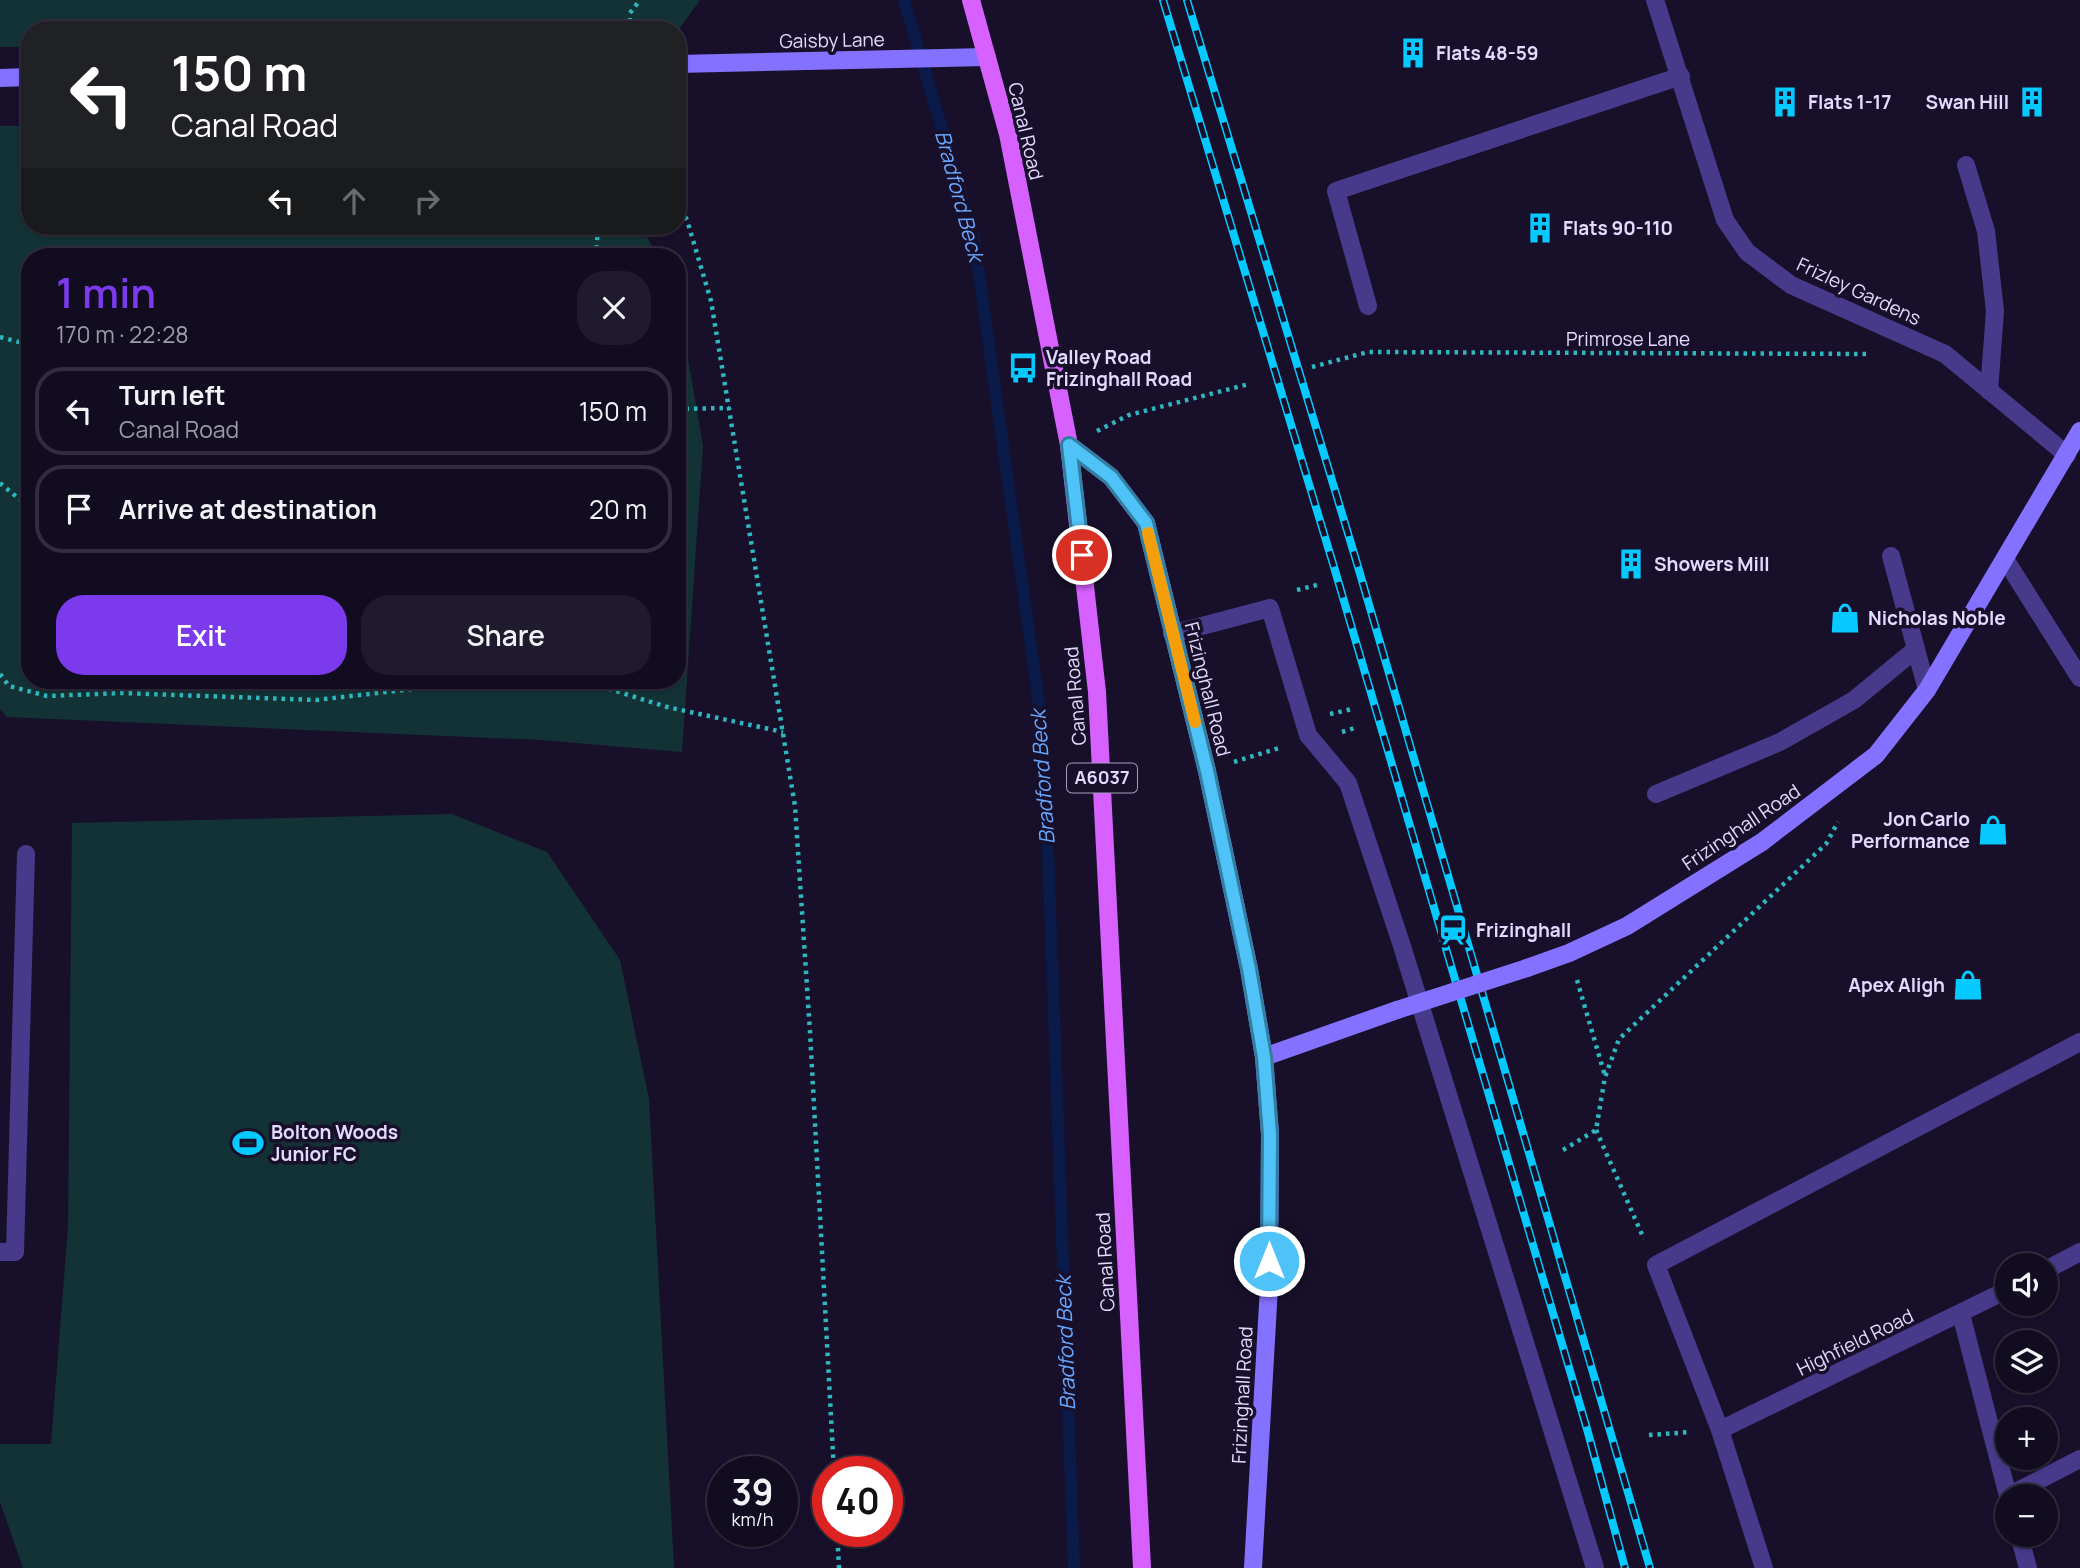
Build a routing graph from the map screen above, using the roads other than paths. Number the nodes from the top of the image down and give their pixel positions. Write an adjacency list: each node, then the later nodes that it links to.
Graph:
1 (971, 0): 3 (main road, Canal Road / A6037)
2 (1655, 0): 5 (street, Frizley Gardens)
3 (988, 57): 4 (street, Gaisby Lane); 12 (main road, Canal Road / A6037)
4 (686, 64)
5 (1681, 76): 9 (street); 10 (street, Frizley Gardens)
6 (21, 77): 7 (street)
7 (0, 78)
8 (1966, 165): 10 (street)
9 (1368, 306)
10 (1989, 391): 13 (street, Frizley Gardens)
11 (2080, 431): 13 (street, Frizinghall Road)
12 (1069, 445): 16 (street, Frizinghall Road); 34 (main road, Canal Road / A6037)
13 (2067, 455): 15 (street, Frizinghall Road)
14 (1891, 556): 17 (street)
15 (2005, 559): 18 (street); 19 (street, Frizinghall Road)
16 (1172, 634): 23 (street, Frizinghall Road); 36 (street)
17 (1916, 649): 19 (street); 20 (street)
18 (2080, 678)
19 (1927, 690): 23 (street, Frizinghall Road, bridge)
20 (1656, 794)
21 (26, 854): 24 (street)
22 (2080, 1042): 29 (street)
23 (1264, 1057): 35 (street, Frizinghall Road)
24 (0, 1252)
25 (2080, 1252): 26 (street)
26 (2058, 1264)
27 (1995, 1296): 28 (street, Highfield Road)
28 (1961, 1314): 29 (street, Highfield Road); 31 (street)
29 (1720, 1430): 37 (street)
30 (2080, 1459): 32 (street)
31 (2005, 1484)
32 (2031, 1484)
33 (2022, 1547): 38 (street)
34 (1142, 1568)
35 (1253, 1568)
36 (1595, 1568)
37 (1764, 1568)
38 (2028, 1568)

